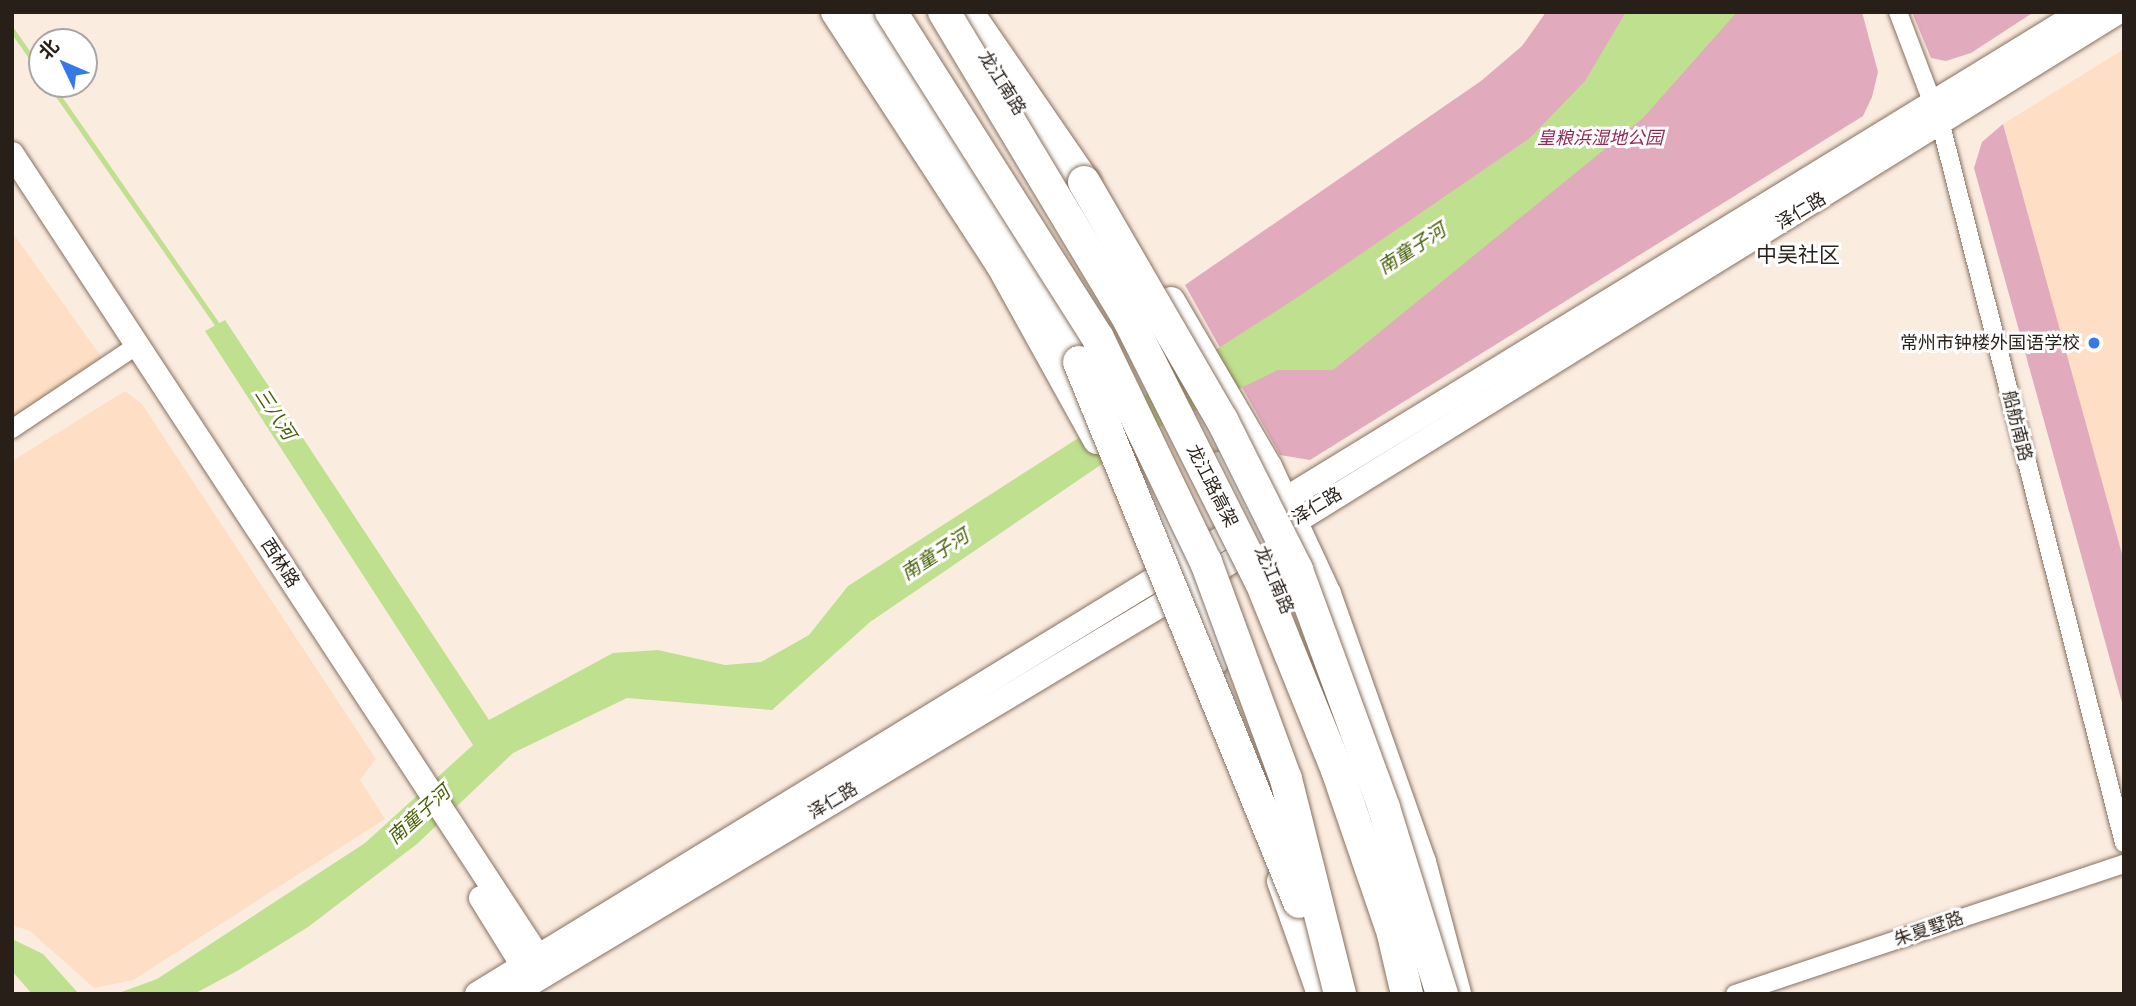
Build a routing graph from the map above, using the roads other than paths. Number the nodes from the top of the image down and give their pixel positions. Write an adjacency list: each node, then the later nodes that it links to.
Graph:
1 (835, 12): 19 (main road)
2 (859, 12): 26 (highway, bridge)
3 (880, 12): 19 (main road)
4 (891, 12): 26 (highway, bridge)
5 (944, 12): 23 (highway, 龙江路高架, bridge)
6 (958, 12): 18 (main road, 龙江南路)
7 (967, 12): 23 (highway, bridge)
8 (985, 12): 17 (main road)
9 (1898, 12): 12 (street, 船舫南路)
10 (2081, 12): 12 (street, 泽仁路)
11 (2118, 12): 12 (street, 泽仁路)
12 (1938, 116): 17 (street, 泽仁路); 20 (street, 船舫南路)
13 (12, 154): 15 (street, 西林路)
14 (12, 180): 15 (street, 西林路)
15 (131, 350): 16 (street); 22 (street, 西林路)
16 (12, 429)
17 (1289, 511): 18 (street, 泽仁路); 27 (main road)
18 (1254, 533): 19 (street, 泽仁路); 23 (main road, 龙江南路)
19 (1177, 583): 22 (street, 泽仁路); 25 (main road)
20 (2124, 843)
21 (2124, 864): 28 (street, 朱夏墅路)
22 (531, 973): 24 (street, 泽仁路)
23 (1422, 992)
24 (477, 994)
25 (1321, 994)
26 (1338, 994)
27 (1457, 994)
28 (1735, 994)

